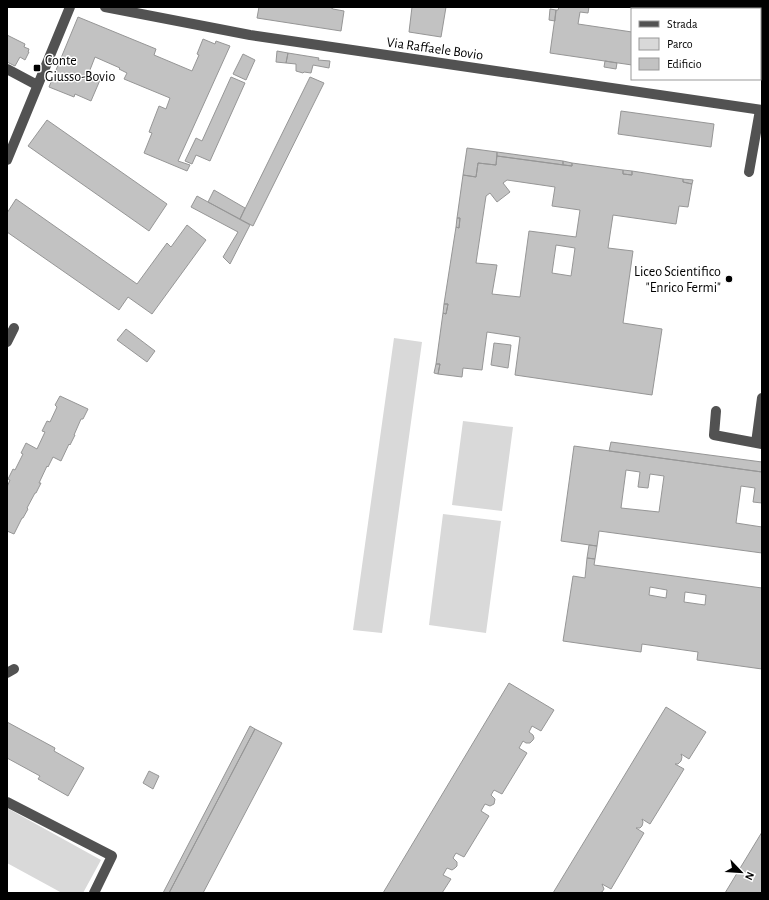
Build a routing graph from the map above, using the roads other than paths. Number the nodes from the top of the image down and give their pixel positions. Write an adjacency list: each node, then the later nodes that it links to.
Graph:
1 (70, 7): 4 (street)
2 (105, 7): 5 (street, Via Raffaele Bovio)
3 (7, 69): 4 (street)
4 (37, 85): 7 (street)
5 (761, 110): 6 (street)
6 (758, 145): 8 (street)
7 (7, 160)
8 (749, 172)
9 (14, 328): 10 (street)
10 (7, 342)
11 (762, 398): 13 (street)
12 (716, 411): 13 (street)
13 (759, 443)
14 (7, 802): 15 (street)
15 (94, 893)

